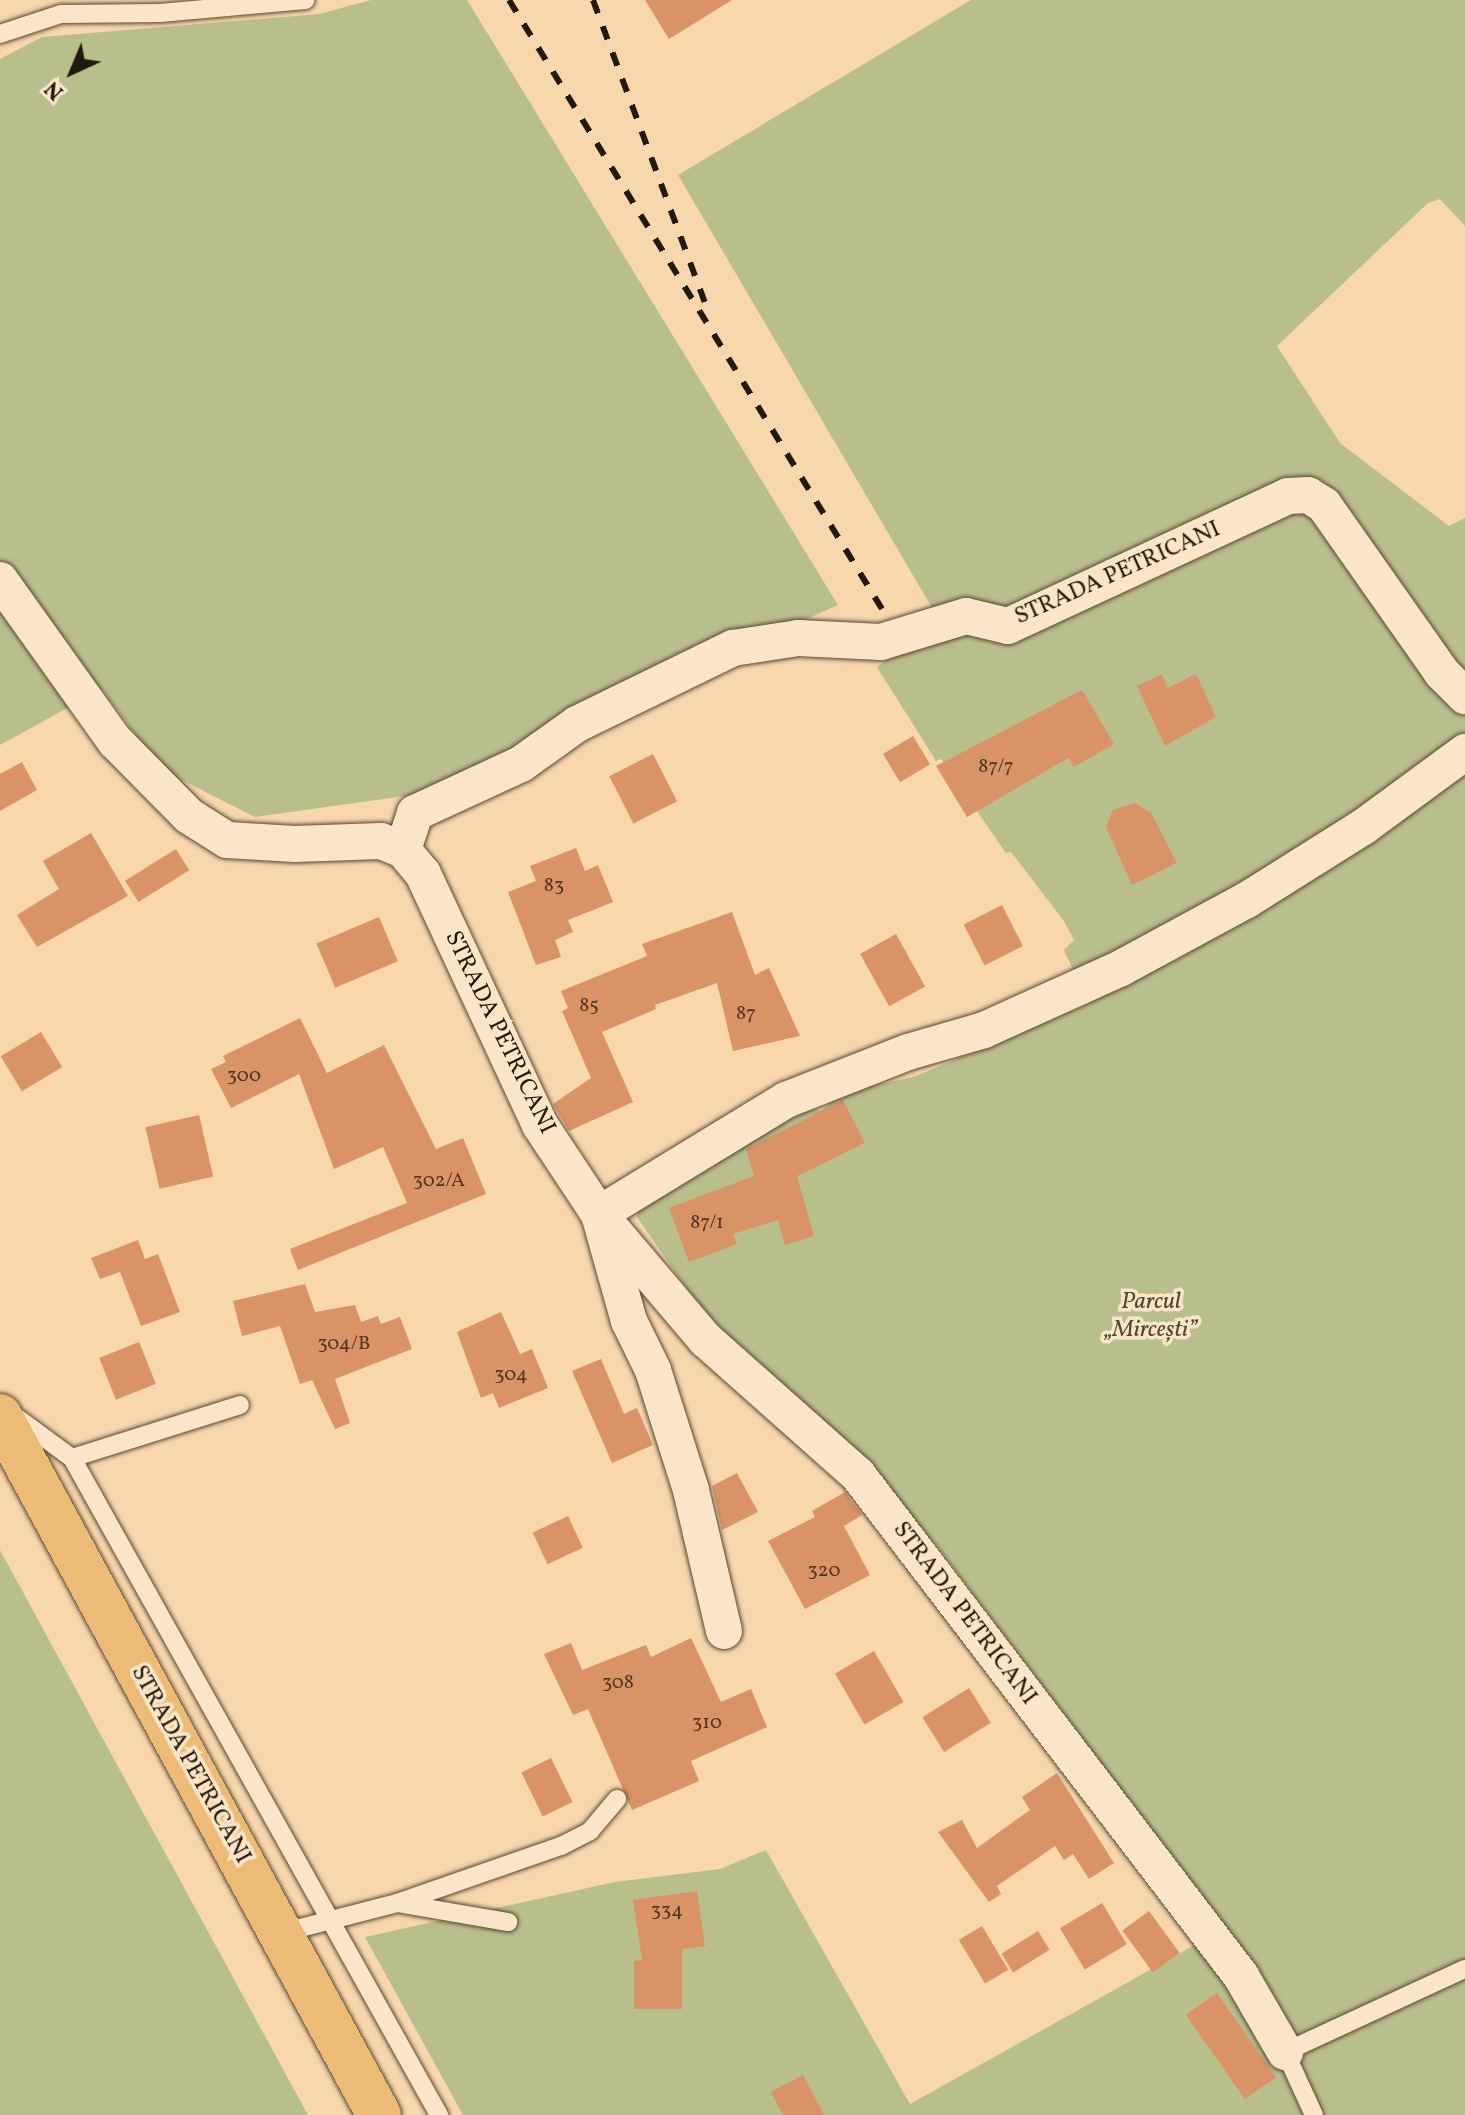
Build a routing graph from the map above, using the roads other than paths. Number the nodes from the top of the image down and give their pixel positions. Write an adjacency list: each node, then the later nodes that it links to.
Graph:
1 (305, 0): 2 (lane)
2 (0, 34)
3 (0, 580): 6 (street)
4 (1465, 696): 6 (street, STRADA PETRICANI)
5 (1465, 752): 7 (street)
6 (403, 850): 7 (street, STRADA PETRICANI)
7 (599, 1214): 8 (street, STRADA PETRICANI); 9 (street, STRADA PETRICANI)
8 (706, 1340): 9 (street); 21 (street, STRADA PETRICANI)
9 (653, 1370): 14 (street, STRADA PETRICANI)
10 (0, 1405): 13 (lane)
11 (240, 1405): 13 (lane)
12 (0, 1416): 19 (main road, STRADA PETRICANI)
13 (72, 1458): 17 (lane)
14 (724, 1631)
15 (617, 1799): 16 (lane)
16 (397, 1903): 17 (lane); 18 (lane)
17 (327, 1920): 19 (lane); 23 (lane)
18 (508, 1922)
19 (281, 1933): 22 (main road, STRADA PETRICANI)
20 (1465, 1969): 21 (lane)
21 (1285, 2052): 24 (lane, STRADA PETRICANI)
22 (379, 2115)
23 (439, 2115)
24 (1314, 2115)

